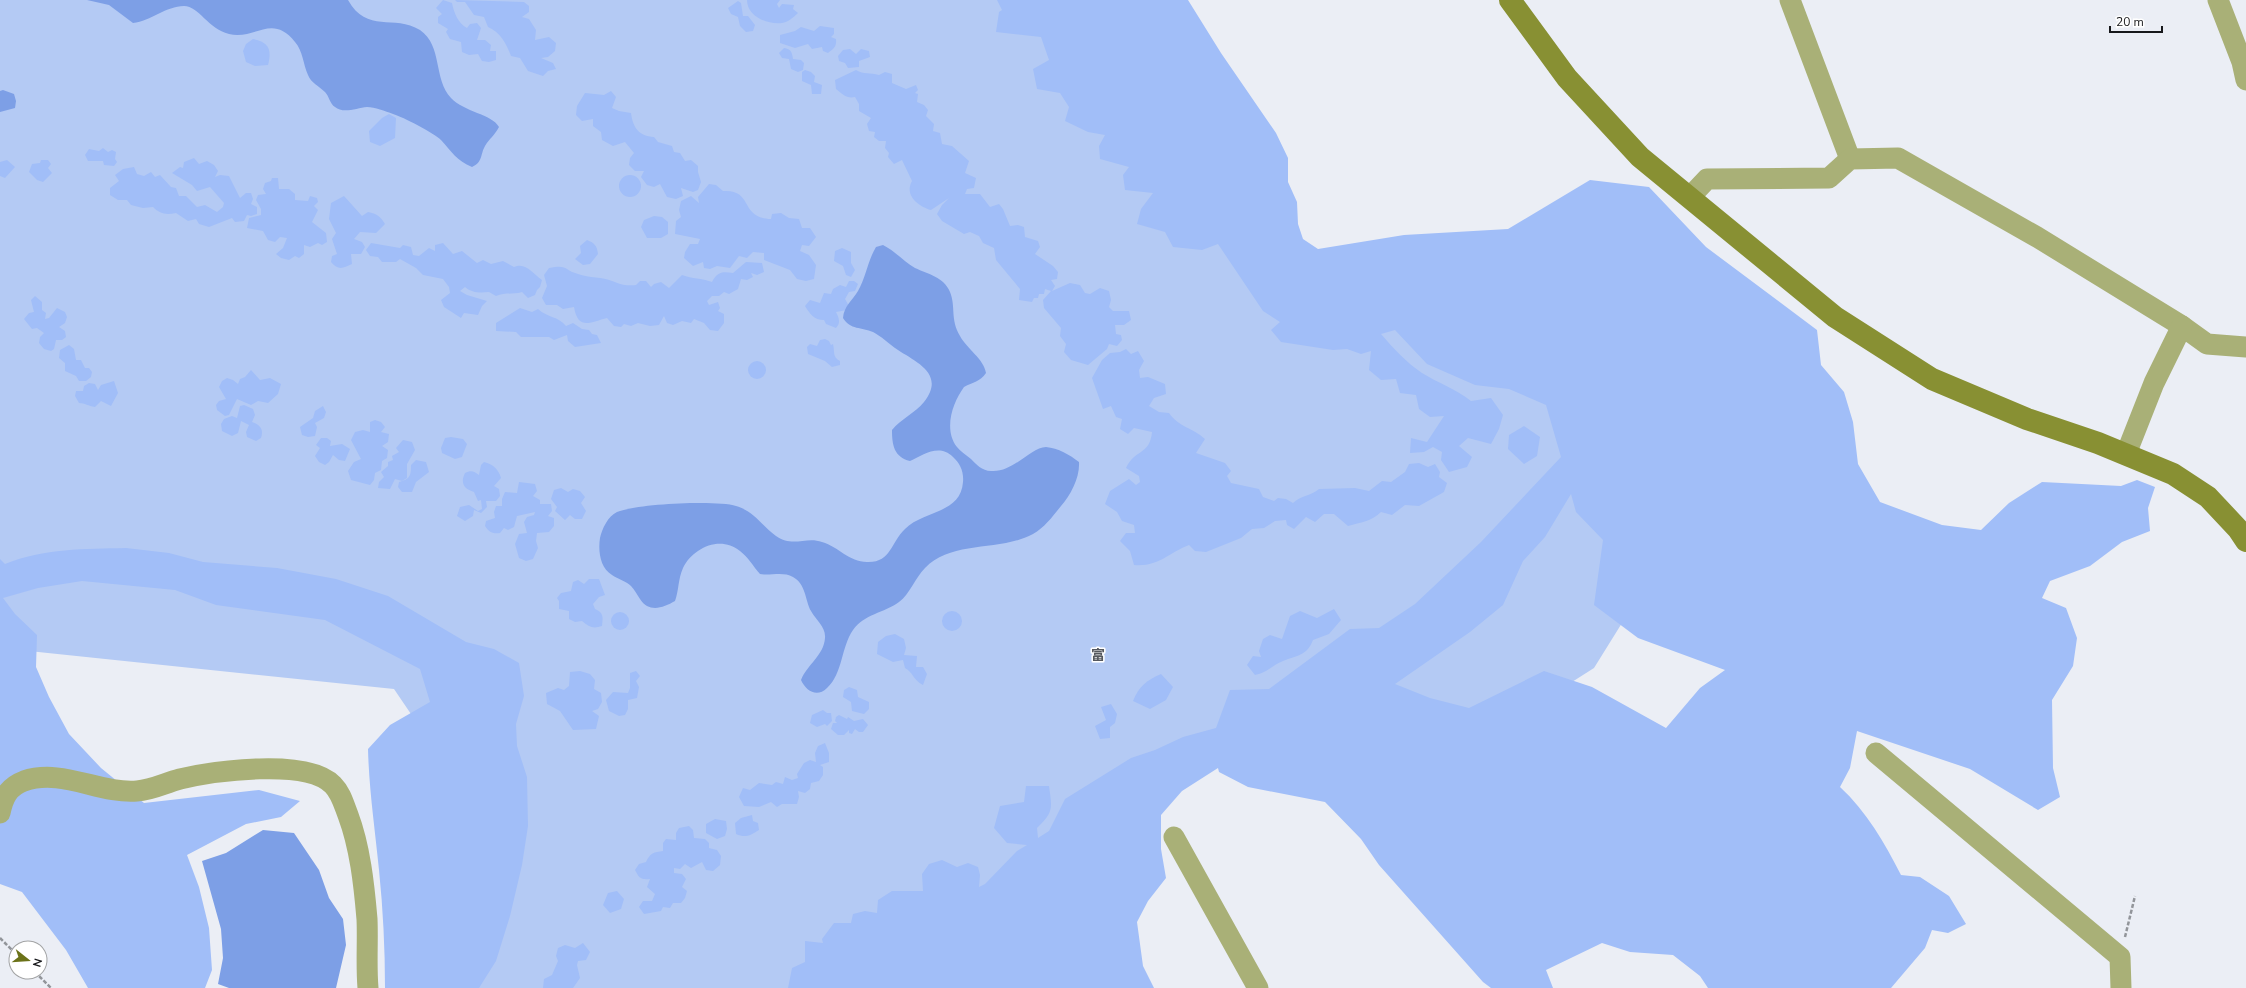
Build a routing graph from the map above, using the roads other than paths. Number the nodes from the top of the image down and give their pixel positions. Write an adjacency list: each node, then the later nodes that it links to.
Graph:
1 (1510, 0): 6 (street)
2 (1790, 0): 5 (street)
3 (2218, 0): 4 (street)
4 (2245, 67)
5 (1850, 159): 6 (street); 7 (street)
6 (1690, 197): 9 (street)
7 (2182, 326): 8 (street); 9 (street)
8 (2246, 347)
9 (2126, 454): 10 (street)
10 (2246, 541)
11 (1876, 753): 16 (street)
12 (0, 813): 14 (street)
13 (1174, 837): 15 (street)
14 (368, 988)
15 (1258, 988)
16 (2121, 988)

